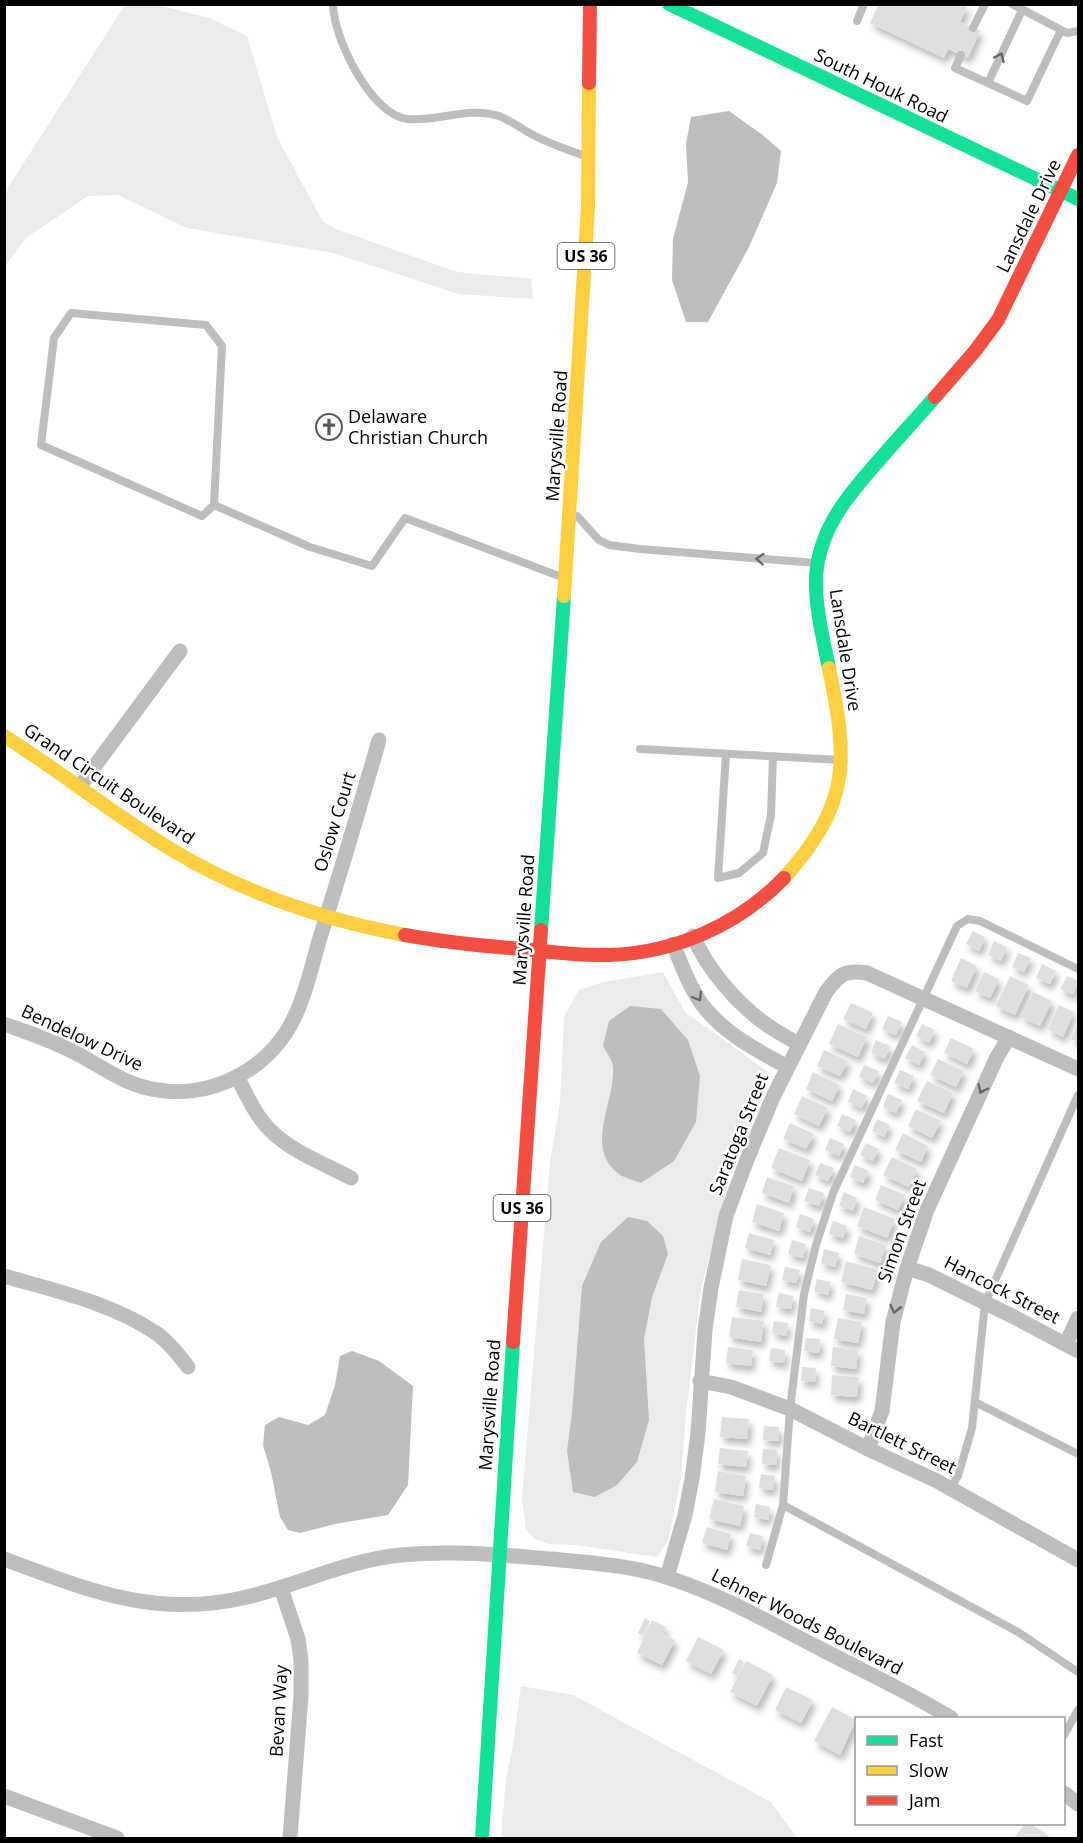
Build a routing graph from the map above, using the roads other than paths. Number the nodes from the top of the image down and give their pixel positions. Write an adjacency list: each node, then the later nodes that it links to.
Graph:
1 (333, 4): 15 (lane)
2 (590, 4): 15 (main road, Marysville Road / US 36)
3 (669, 4): 16 (main road, South Houk Road)
4 (864, 4): 8 (lane)
5 (986, 4): 9 (lane)
6 (1012, 4): 7 (lane)
7 (1022, 10): 10 (lane); 13 (lane, one-way to 7)
8 (857, 21)
9 (974, 28)
10 (1061, 30): 11 (lane); 13 (lane)
11 (1078, 31)
12 (961, 55): 13 (lane)
13 (988, 83)
14 (1078, 155): 16 (main road, Lansdale Drive)
15 (590, 158): 19 (main road, Marysville Road / US 36)
16 (1062, 191): 17 (main road, South Houk Road); 20 (main road, Lansdale Drive)
17 (1078, 199)
18 (214, 505): 18 (lane); 21 (lane)
19 (570, 508): 20 (lane, one-way to 19); 21 (main road, Marysville Road / US 36)
20 (818, 563): 28 (main road, Lansdale Drive)
21 (566, 578): 33 (main road, Marysville Road / US 36)
22 (180, 651): 29 (street)
23 (4, 736): 29 (main road, Grand Circuit Boulevard)
24 (379, 740): 30 (street, Oslow Court)
25 (640, 749): 26 (lane)
26 (726, 753): 27 (lane); 27 (lane)
27 (773, 756): 28 (lane)
28 (842, 760): 31 (main road, Lansdale Drive)
29 (80, 786): 30 (main road, Grand Circuit Boulevard)
30 (327, 916): 33 (main road, Grand Circuit Boulevard); 41 (street, Bendelow Drive)
31 (693, 936): 32 (main road, Lansdale Drive); 38 (street)
32 (673, 944): 33 (main road, Lansdale Drive); 39 (street, one-way to 39)
33 (539, 951): 57 (main road, Marysville Road / US 36)
34 (1078, 969): 35 (lane)
35 (923, 997): 37 (street, Saratoga Street); 38 (street, Saratoga Street); 52 (lane)
36 (4, 1024): 41 (street, Bendelow Drive)
37 (1009, 1037): 40 (street, Saratoga Street); 44 (street, Simon Street, one-way to 44)
38 (799, 1044): 39 (street, Saratoga Street)
39 (788, 1066): 50 (street, Saratoga Street)
40 (1078, 1069)
41 (237, 1077): 43 (street)
42 (1078, 1095): 46 (lane)
43 (351, 1178)
44 (907, 1268): 46 (street, Hancock Street); 53 (street, Simon Street, one-way to 53)
45 (4, 1276): 49 (street)
46 (985, 1303): 48 (street, Hancock Street); 51 (lane)
47 (1078, 1318): 48 (street)
48 (1072, 1347)
49 (188, 1367)
50 (700, 1381): 52 (street, Bartlett Street); 61 (street, Saratoga Street)
51 (975, 1402): 54 (lane); 55 (lane)
52 (790, 1409): 53 (street, Bartlett Street); 56 (lane)
53 (868, 1449): 55 (street, Bartlett Street)
54 (1078, 1454)
55 (950, 1488): 59 (street, Bartlett Street)
56 (783, 1504): 60 (lane); 63 (lane)
57 (498, 1555): 61 (street, Lehner Woods Boulevard); 62 (street, Lehner Woods Boulevard); 72 (main road, Marysville Road / US 36)
58 (4, 1559): 62 (street, Lehner Woods Boulevard)
59 (1078, 1560)
60 (766, 1565)
61 (668, 1577): 65 (street, Lehner Woods Boulevard)
62 (281, 1588): 71 (street, Bevan Way)
63 (1078, 1672)
64 (1078, 1710): 66 (lane)
65 (947, 1717)
66 (1065, 1732)
67 (1065, 1794): 69 (street)
68 (4, 1796): 70 (street)
69 (1078, 1804)
70 (117, 1839)
71 (290, 1839)
72 (482, 1839)

